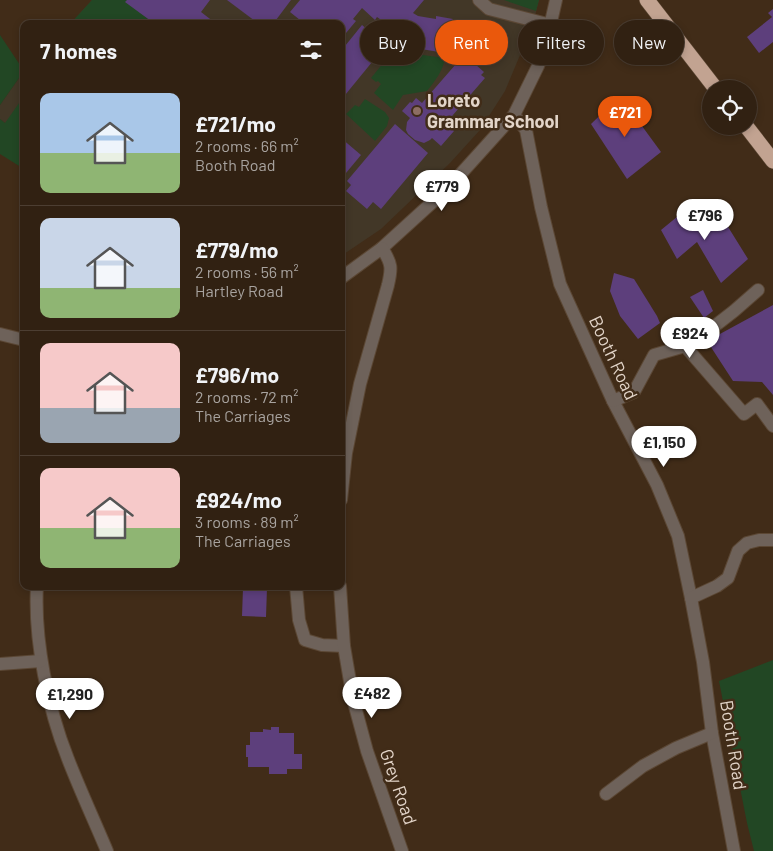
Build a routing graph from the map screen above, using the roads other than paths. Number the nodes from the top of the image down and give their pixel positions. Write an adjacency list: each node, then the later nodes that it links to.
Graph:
1 (479, 0): 4 (street)
2 (556, 0): 5 (street)
3 (646, 0): 7 (highway)
4 (532, 20)
5 (552, 20)
6 (538, 65): 8 (street)
7 (709, 80)
8 (514, 115): 11 (street); 17 (street, Booth Road)
9 (753, 135): 10 (highway)
10 (773, 161)
11 (382, 248): 12 (street); 19 (street)
12 (345, 275)
13 (758, 290): 16 (street)
14 (0, 334): 15 (street)
15 (20, 339)
16 (685, 346): 17 (street); 18 (street)
17 (613, 401): 24 (street, Booth Road)
18 (773, 426)
19 (345, 462)
20 (773, 540): 24 (street)
21 (38, 590): 26 (street)
22 (296, 590): 25 (street)
23 (340, 590): 25 (street, Grey Road)
24 (692, 598): 28 (street, Booth Road)
25 (344, 646): 31 (street, Grey Road)
26 (41, 661): 27 (street); 30 (street)
27 (0, 664)
28 (712, 733): 29 (street); 32 (street, Booth Road)
29 (606, 794)
30 (107, 851)
31 (402, 851)
32 (734, 851)

